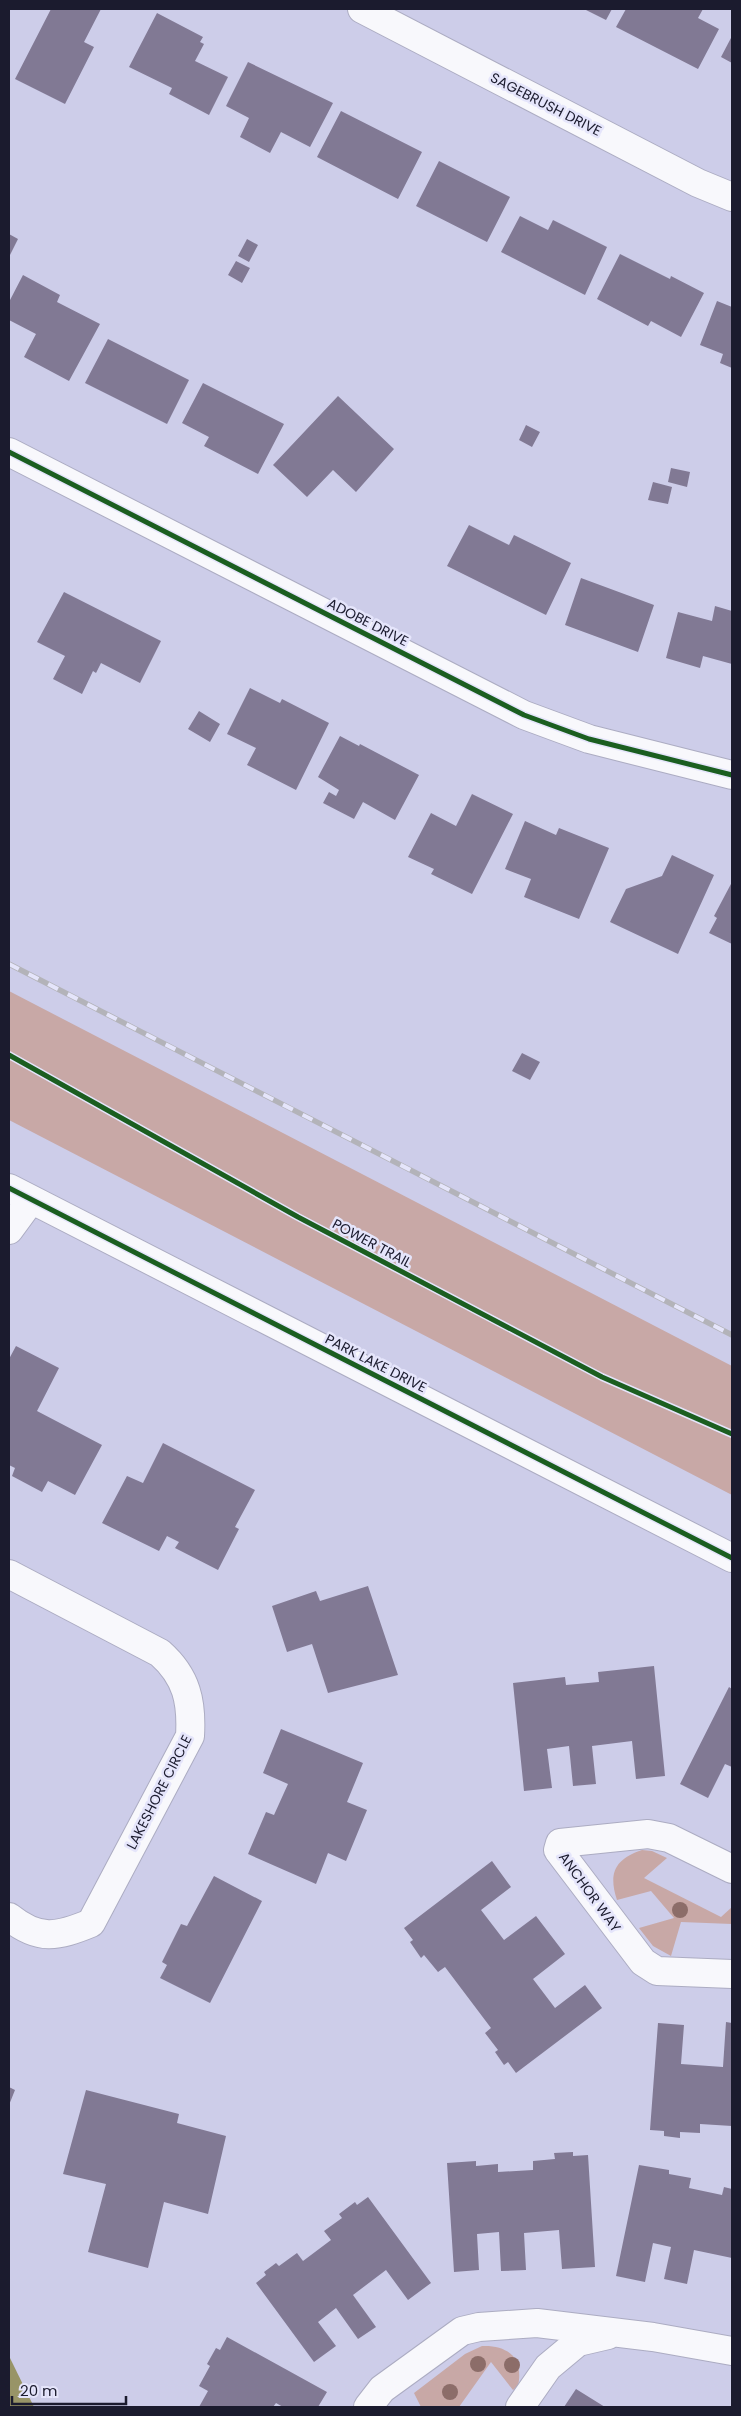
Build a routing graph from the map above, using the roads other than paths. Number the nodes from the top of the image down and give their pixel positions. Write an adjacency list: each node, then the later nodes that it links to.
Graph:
1 (362, 9): 2 (street, SAGEBRUSH DRIVE)
2 (732, 197)
3 (9, 452): 4 (street, ADOBE DRIVE)
4 (732, 775)
5 (20, 1194): 6 (street); 7 (street, PARK LAKE DRIVE)
6 (9, 1230)
7 (732, 1558)
8 (9, 1574): 10 (street, LAKESHORE CIRCLE)
9 (732, 1869): 11 (street, ANCHOR WAY)
10 (9, 1917)
11 (732, 1974)
12 (616, 2333): 13 (street); 14 (street); 15 (street)
13 (732, 2351)
14 (368, 2407)
15 (520, 2407)

